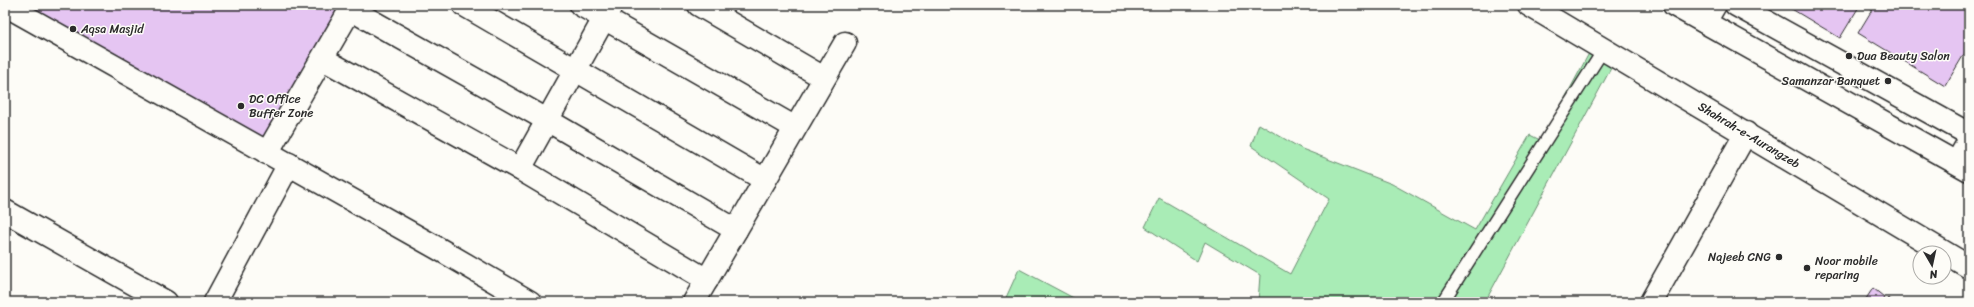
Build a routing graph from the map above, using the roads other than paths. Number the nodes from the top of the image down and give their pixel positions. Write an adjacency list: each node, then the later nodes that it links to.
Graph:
1 (5, 5): 21 (street)
2 (464, 5): 14 (street)
3 (581, 5): 9 (street)
4 (699, 5): 15 (street)
5 (1529, 5): 12 (street, Shahrah-e-Aurangzeb)
6 (1674, 5): 10 (street)
7 (1736, 5): 19 (street)
8 (352, 7): 13 (street); 16 (street)
9 (608, 12): 14 (street); 17 (street)
10 (1710, 14): 23 (street)
11 (845, 43): 15 (street)
12 (1604, 49): 18 (street, Shahrah-e-Aurangzeb); 34 (lane)
13 (323, 59): 21 (street); 24 (street)
14 (575, 70): 16 (street); 25 (street)
15 (824, 78): 17 (street)
16 (547, 120): 24 (street); 27 (street)
17 (794, 127): 25 (street)
18 (1746, 133): 28 (street, Shahrah-e-Aurangzeb); 35 (street)
19 (1969, 134)
20 (1969, 141): 23 (street)
21 (267, 153): 22 (street)
22 (289, 164): 31 (street); 32 (street)
23 (1963, 166)
24 (520, 169): 29 (street)
25 (765, 180): 27 (street)
26 (5, 211): 30 (street)
27 (736, 230): 29 (street)
28 (1969, 267)
29 (707, 280): 33 (street)
30 (166, 302)
31 (215, 302)
32 (530, 302)
33 (694, 302)
34 (1443, 302)
35 (1651, 302)

